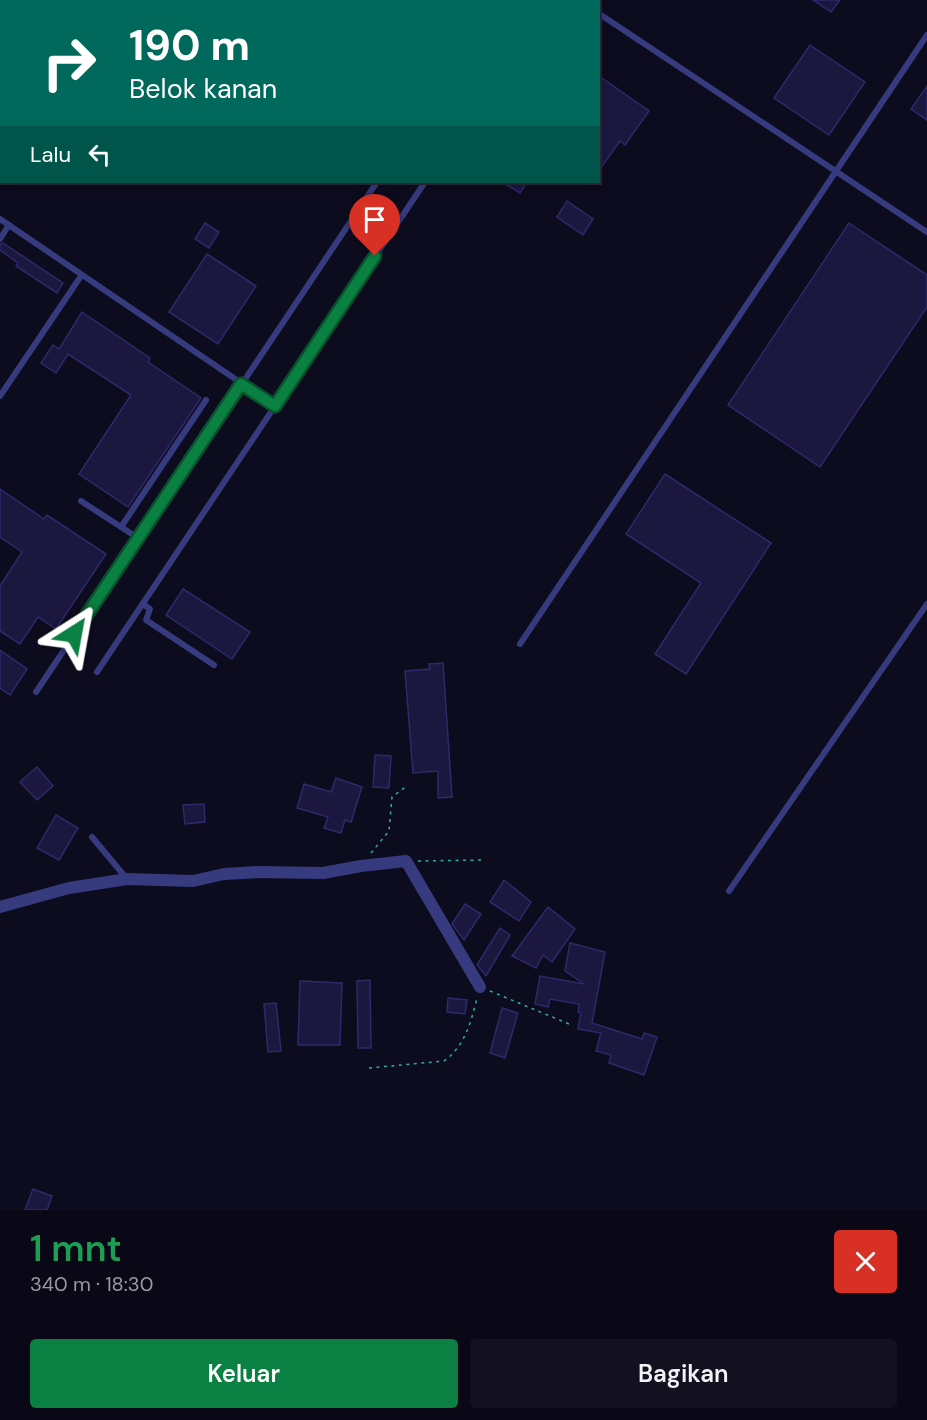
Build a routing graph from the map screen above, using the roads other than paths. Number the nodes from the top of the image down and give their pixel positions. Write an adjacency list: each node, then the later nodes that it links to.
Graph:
1 (600, 14): 3 (lane)
2 (927, 35): 3 (lane)
3 (836, 171): 8 (lane); 20 (lane)
4 (376, 183): 11 (lane)
5 (424, 183): 14 (lane)
6 (0, 219): 7 (lane)
7 (9, 225): 9 (lane); 10 (lane)
8 (927, 232)
9 (0, 239)
10 (81, 276): 11 (lane); 12 (lane)
11 (241, 384): 14 (lane); 17 (lane)
12 (0, 396)
13 (206, 400): 16 (lane)
14 (275, 406): 18 (lane)
15 (81, 501): 16 (lane)
16 (121, 527): 17 (lane)
17 (138, 538): 23 (lane)
18 (143, 604): 21 (lane); 22 (lane)
19 (927, 604): 26 (lane)
20 (520, 644)
21 (214, 665)
22 (97, 672)
23 (36, 692)
24 (92, 837): 25 (lane)
25 (127, 879): 27 (street); 28 (street)
26 (729, 891)
27 (0, 907)
28 (480, 987)

